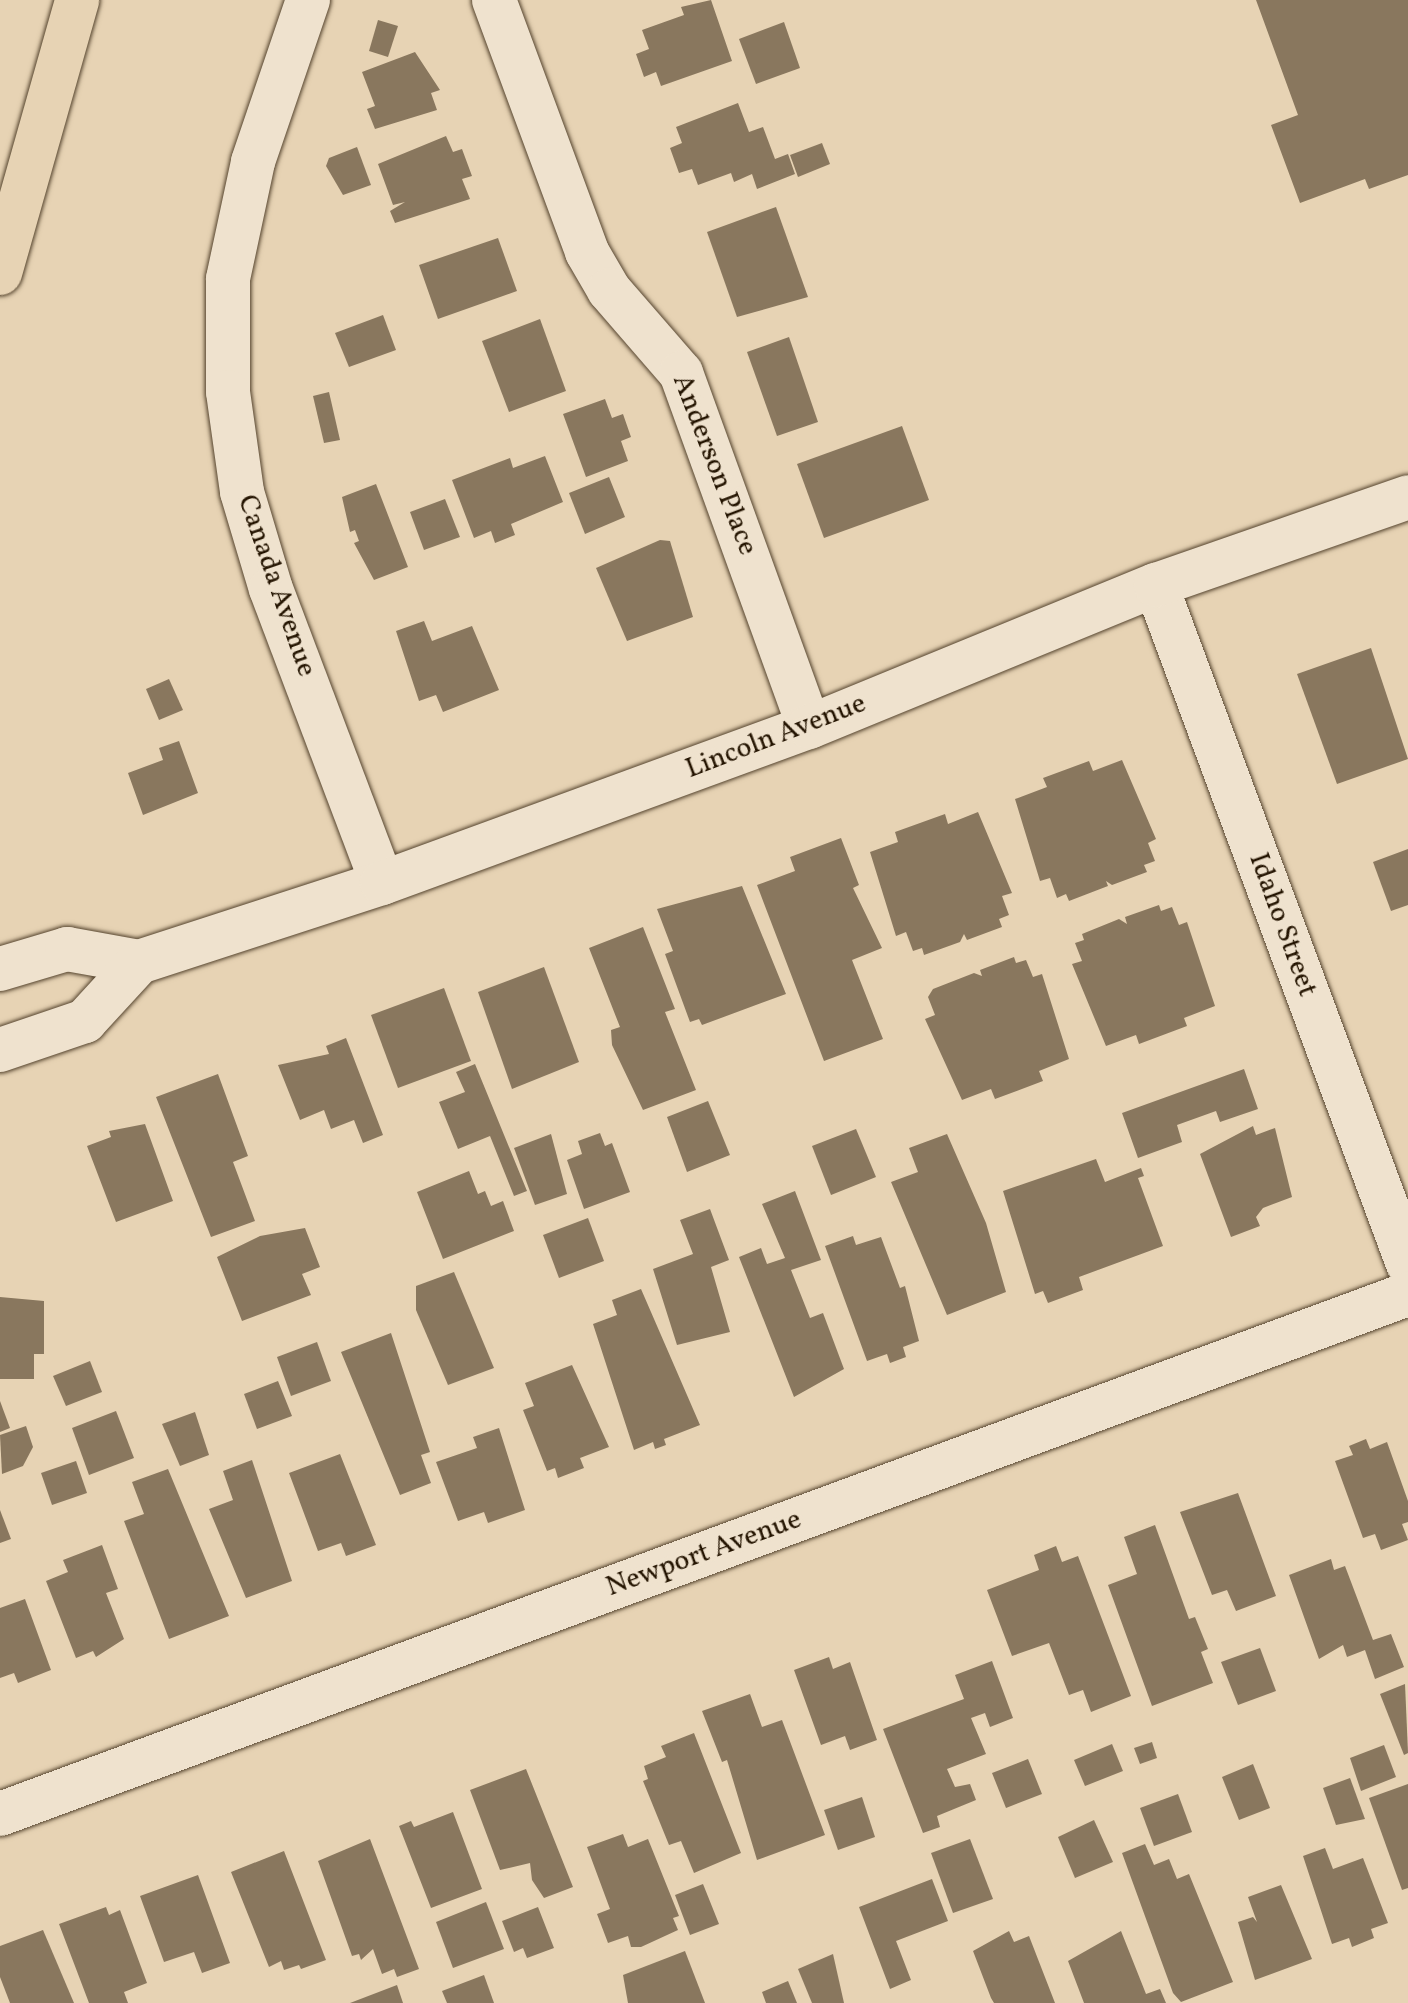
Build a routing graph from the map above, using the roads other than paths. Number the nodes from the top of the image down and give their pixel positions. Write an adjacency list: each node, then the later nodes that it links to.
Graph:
1 (77, 0): 4 (highway)
2 (308, 0): 8 (street, Canada Avenue)
3 (494, 0): 7 (street, Anderson Place)
4 (0, 273)
5 (1408, 497): 6 (street, Lincoln Avenue)
6 (1156, 585): 7 (street, Lincoln Avenue); 12 (street, Idaho Street)
7 (809, 727): 8 (street, Lincoln Avenue)
8 (382, 883): 9 (street, Lincoln Avenue)
9 (139, 962): 10 (street, Lincoln Avenue); 11 (street, Lincoln Avenue)
10 (0, 969)
11 (0, 1050)
12 (1408, 1264)
13 (1408, 1294): 14 (street, Newport Avenue)
14 (0, 1814)

